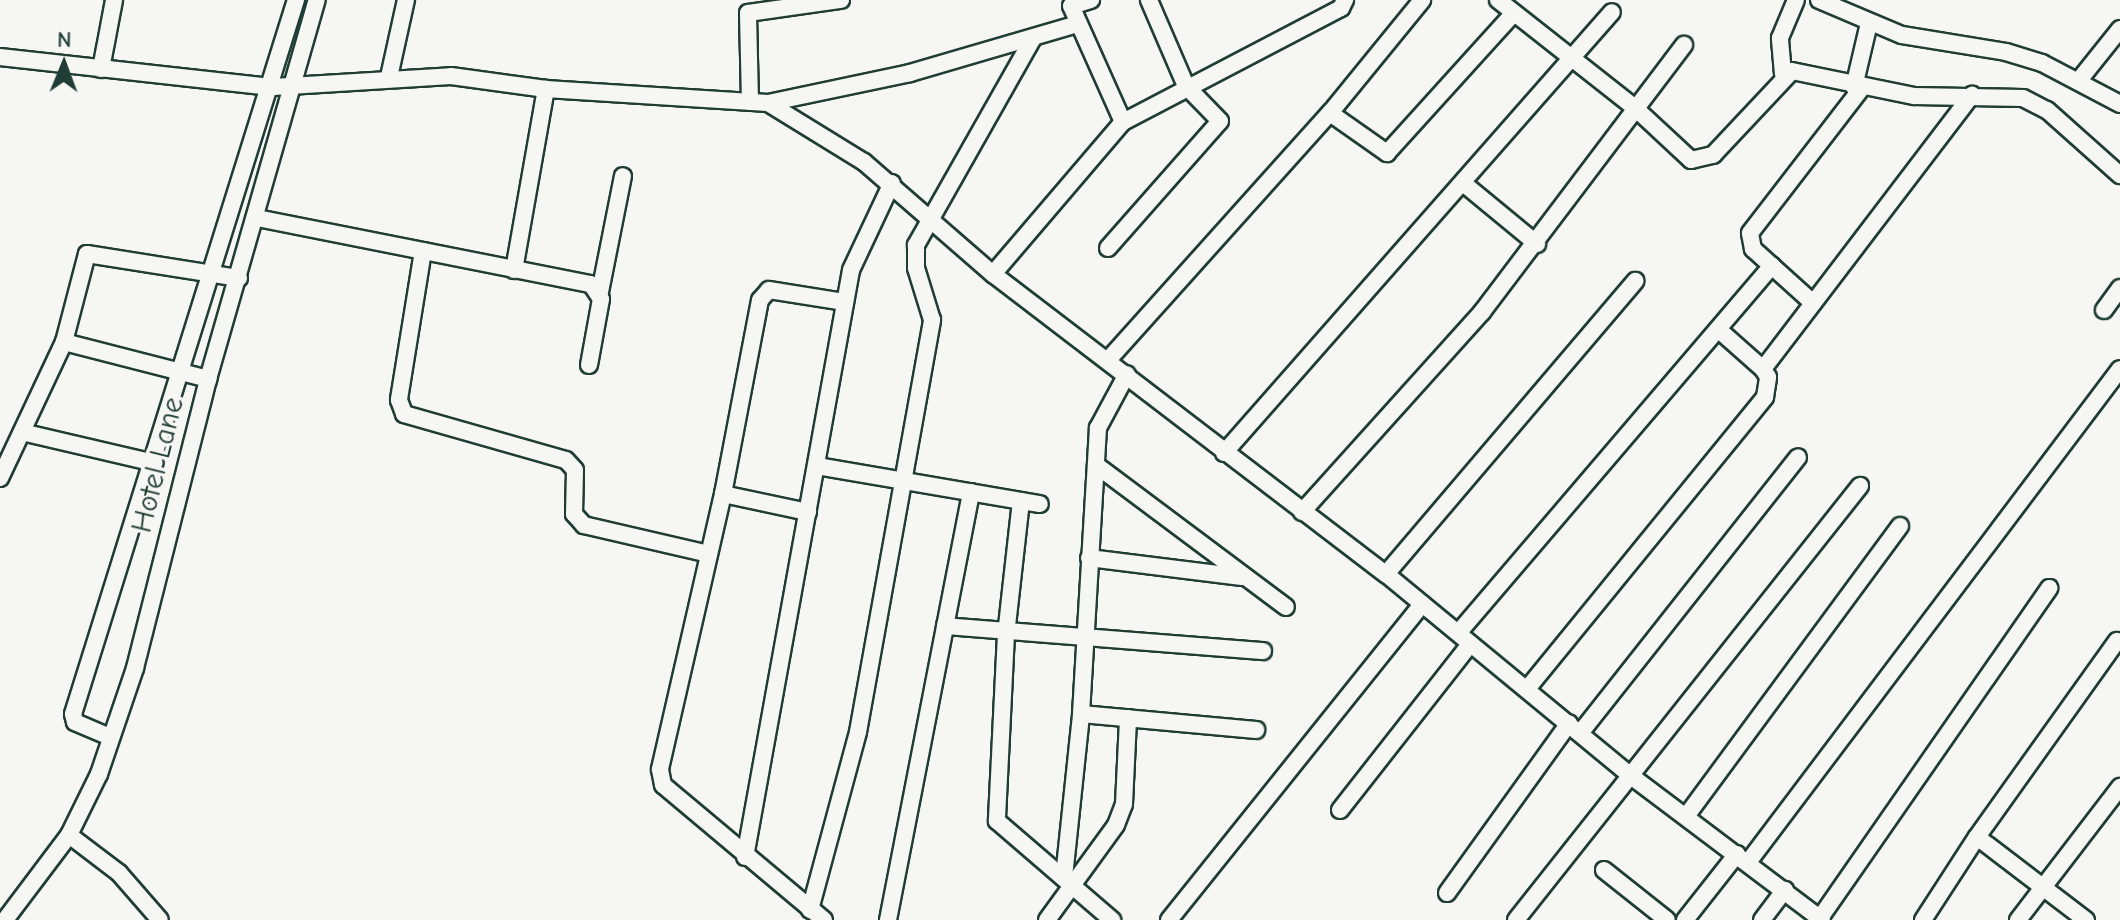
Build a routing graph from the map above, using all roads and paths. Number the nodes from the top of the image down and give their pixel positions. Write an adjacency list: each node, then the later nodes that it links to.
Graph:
1 (114, 0): 23 (street)
2 (296, 0): 27 (street)
3 (317, 0): 27 (street, Hotel Lane)
4 (406, 0): 25 (street)
5 (841, 0): 32 (street)
6 (1091, 0): 13 (street)
7 (1149, 0): 28 (street)
8 (1345, 0): 28 (street)
9 (1422, 0): 36 (street)
10 (1498, 0): 15 (street)
11 (1796, 0): 24 (street)
12 (1819, 0): 16 (street)
13 (1070, 3): 17 (street)
14 (1612, 12): 22 (street)
15 (1514, 13): 22 (street); 36 (street)
16 (1869, 23): 26 (street); 29 (street)
17 (1078, 24): 19 (street); 37 (street)
18 (2120, 29): 26 (street)
19 (1033, 38): 33 (street); 43 (street)
20 (1684, 45): 35 (street)
21 (0, 57): 23 (street)
22 (1575, 58): 35 (street); 41 (street)
23 (101, 69): 27 (street)
24 (1783, 74): 29 (street); 35 (street)
25 (389, 77): 27 (street); 30 (street)
26 (2080, 79): 34 (street)
27 (284, 86): 42 (street, Hotel Lane); 50 (street)
28 (1186, 86): 37 (street); 45 (street)
29 (1857, 88): 31 (street); 47 (street)
30 (546, 89): 32 (street); 48 (street)
31 (1972, 95): 38 (street); 55 (street)
32 (750, 102): 33 (street)
33 (768, 103): 40 (street)
34 (2120, 104)
35 (1634, 107): 44 (street)
36 (1330, 113): 59 (street)
37 (1123, 122): 49 (street)
38 (2120, 175)
39 (623, 176): 53 (street)
40 (892, 183): 43 (street); 54 (street)
41 (1463, 183): 44 (street); 66 (street)
42 (257, 218): 46 (street); 50 (street, Hotel Lane)
43 (930, 222): 49 (street); 73 (street)
44 (1537, 244): 80 (street)
45 (1108, 248)
46 (423, 251): 48 (street); 82 (street)
47 (1772, 266): 55 (street); 57 (street)
48 (514, 270): 53 (street)
49 (993, 274): 59 (street)
50 (226, 275): 58 (street); 64 (street, Hotel Lane); 64 (street)
51 (1635, 281): 84 (street)
52 (2120, 288): 56 (street)
53 (600, 292): 60 (street)
54 (845, 302): 71 (street); 76 (street)
55 (1813, 303): 61 (street)
56 (2104, 310)
57 (1718, 329): 61 (street); 91 (street)
58 (64, 342): 64 (street); 65 (street)
59 (1109, 359): 63 (street)
60 (589, 365)
61 (1763, 369): 95 (street)
62 (2120, 369): 108 (street)
63 (1127, 374): 66 (street); 70 (street)
64 (195, 376): 69 (street); 100 (street, Hotel Lane)
65 (26, 433): 67 (street); 69 (street)
66 (1224, 453): 80 (street)
67 (6, 454): 72 (street)
68 (1798, 457): 98 (street)
69 (155, 463): 100 (street)
70 (1096, 465): 83 (street); 85 (street)
71 (817, 466): 73 (street); 79 (street)
72 (0, 478)
73 (902, 481): 75 (street); 114 (street)
74 (1860, 486): 101 (street)
75 (971, 492): 77 (street); 89 (street)
76 (723, 494): 79 (street); 82 (street)
77 (1021, 501): 78 (street); 90 (street)
78 (1040, 504)
79 (808, 512): 107 (street)
80 (1302, 512): 84 (street)
81 (1900, 526): 104 (street)
82 (709, 554): 107 (street)
83 (1089, 558): 85 (street); 92 (street)
84 (1386, 574): 87 (street)
85 (1246, 577): 88 (street)
86 (2049, 588): 115 (street)
87 (1422, 604): 91 (street); 122 (street)
88 (1286, 607)
89 (945, 626): 90 (street); 119 (street)
90 (1006, 634): 92 (street); 110 (street)
91 (1465, 638): 95 (street); 103 (street)
92 (1083, 639): 94 (street); 96 (street)
93 (2117, 641): 106 (street)
94 (1263, 651)
95 (1527, 689): 98 (street)
96 (1081, 714): 97 (street); 110 (street)
97 (1128, 718): 99 (street); 110 (street)
98 (1575, 728): 101 (street); 113 (street)
99 (1256, 730)
100 (97, 732): 105 (street, Hotel Lane)
101 (1631, 776): 104 (street); 123 (street)
102 (2120, 787): 111 (street)
103 (1340, 810)
104 (1687, 815): 108 (street)
105 (69, 835): 116 (street, Hotel Lane); 117 (street)
106 (1977, 837): 111 (street); 127 (street)
107 (745, 857): 114 (street)
108 (1743, 857): 112 (street); 125 (street)
109 (1604, 870): 124 (street)
110 (1069, 881): 120 (street); 121 (street)
111 (2044, 886): 128 (street); 129 (street)
112 (1785, 890): 115 (street); 126 (street)
113 (1447, 893)
114 (810, 910): 118 (street)
115 (1821, 919)
116 (5, 920)
117 (160, 920)
118 (824, 920)
119 (888, 920)
120 (1047, 920)
121 (1112, 920)
122 (1169, 920)
123 (1516, 920)
124 (1667, 920)
125 (1685, 920)
126 (1762, 920)
127 (1923, 920)
128 (2018, 920)
129 (2086, 920)

